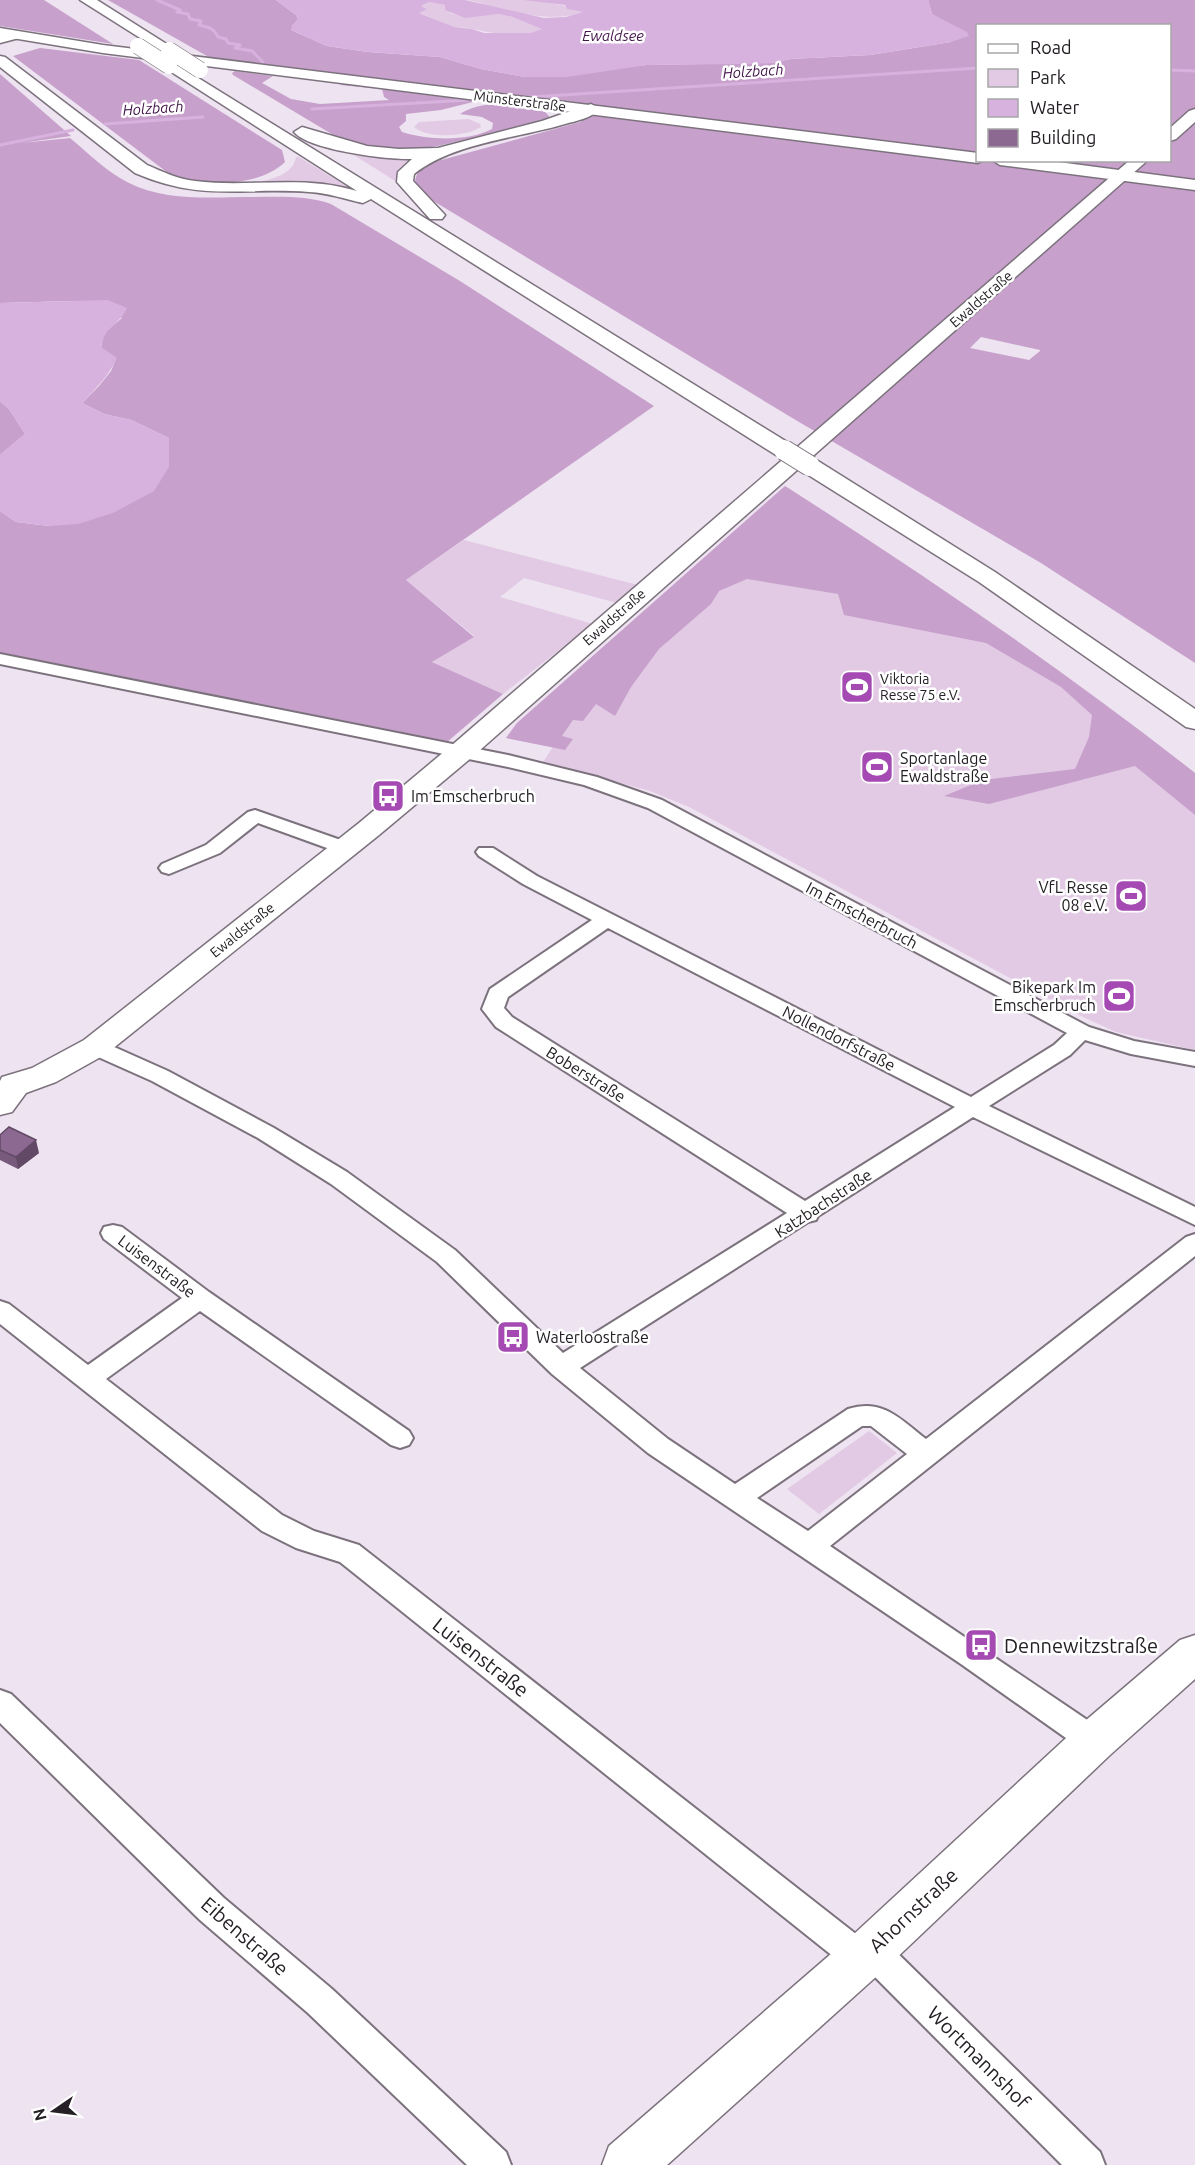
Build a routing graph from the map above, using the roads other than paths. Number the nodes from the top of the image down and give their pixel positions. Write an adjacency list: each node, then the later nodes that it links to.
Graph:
1 (87, 0): 11 (main road, bridge)
2 (73, 6): 9 (main road, bridge)
3 (4, 35): 5 (main road, Münsterstraße)
4 (0, 60): 19 (main road)
5 (533, 103): 6 (main road, Münsterstraße); 8 (main road)
6 (586, 109): 8 (main road); 10 (main road); 14 (main road, Münsterstraße)
7 (1195, 114): 12 (main road)
8 (558, 120): 10 (main road)
9 (268, 128): 19 (main road); 20 (main road)
10 (534, 129): 13 (main road)
11 (300, 131): 13 (main road); 20 (main road)
12 (1171, 135)
13 (449, 150): 20 (main road)
14 (976, 158)
15 (1014, 162): 17 (main road)
16 (1138, 162): 17 (main road, Ewaldstraße)
17 (1122, 176): 18 (main road); 25 (main road, Ewaldstraße)
18 (1195, 185)
19 (204, 187): 20 (main road)
20 (433, 222): 21 (main road, bridge)
21 (817, 460): 22 (main road); 24 (main road)
22 (1050, 594)
23 (0, 659): 25 (street, Im Emscherbruch)
24 (1195, 721)
25 (461, 752): 26 (main road, Ewaldstraße); 30 (street, Im Emscherbruch)
26 (345, 848): 28 (street); 31 (main road, Ewaldstraße)
27 (486, 852): 29 (street, Nollendorfstraße)
28 (169, 868)
29 (607, 919): 34 (street, Nollendorfstraße); 35 (street, Boberstraße)
30 (1081, 1032): 32 (street, Im Emscherbruch); 34 (street, Katzbachstraße)
31 (95, 1047): 33 (main road, Ewaldstraße); 41 (street)
32 (1195, 1059)
33 (6, 1100)
34 (972, 1107): 35 (street, Katzbachstraße); 36 (street, Nollendorfstraße)
35 (807, 1214): 41 (street, Katzbachstraße)
36 (1195, 1217)
37 (113, 1233): 39 (street, Luisenstraße)
38 (1195, 1243): 44 (street)
39 (200, 1298): 42 (street, Luisenstraße); 43 (street, Luisenstraße)
40 (0, 1310): 42 (street, Luisenstraße)
41 (561, 1367): 45 (street)
42 (88, 1379): 50 (street, Luisenstraße)
43 (400, 1438)
44 (926, 1454): 45 (street); 46 (street)
45 (735, 1498): 46 (street)
46 (808, 1547): 49 (street)
47 (1195, 1653): 49 (main road, Ahornstraße)
48 (0, 1703): 51 (street, Eibenstraße)
49 (1094, 1741): 50 (main road, Ahornstraße)
50 (866, 1954): 52 (main road, Ahornstraße); 53 (street, Wortmannshof)
51 (493, 2165)
52 (628, 2165)
53 (1087, 2165)

